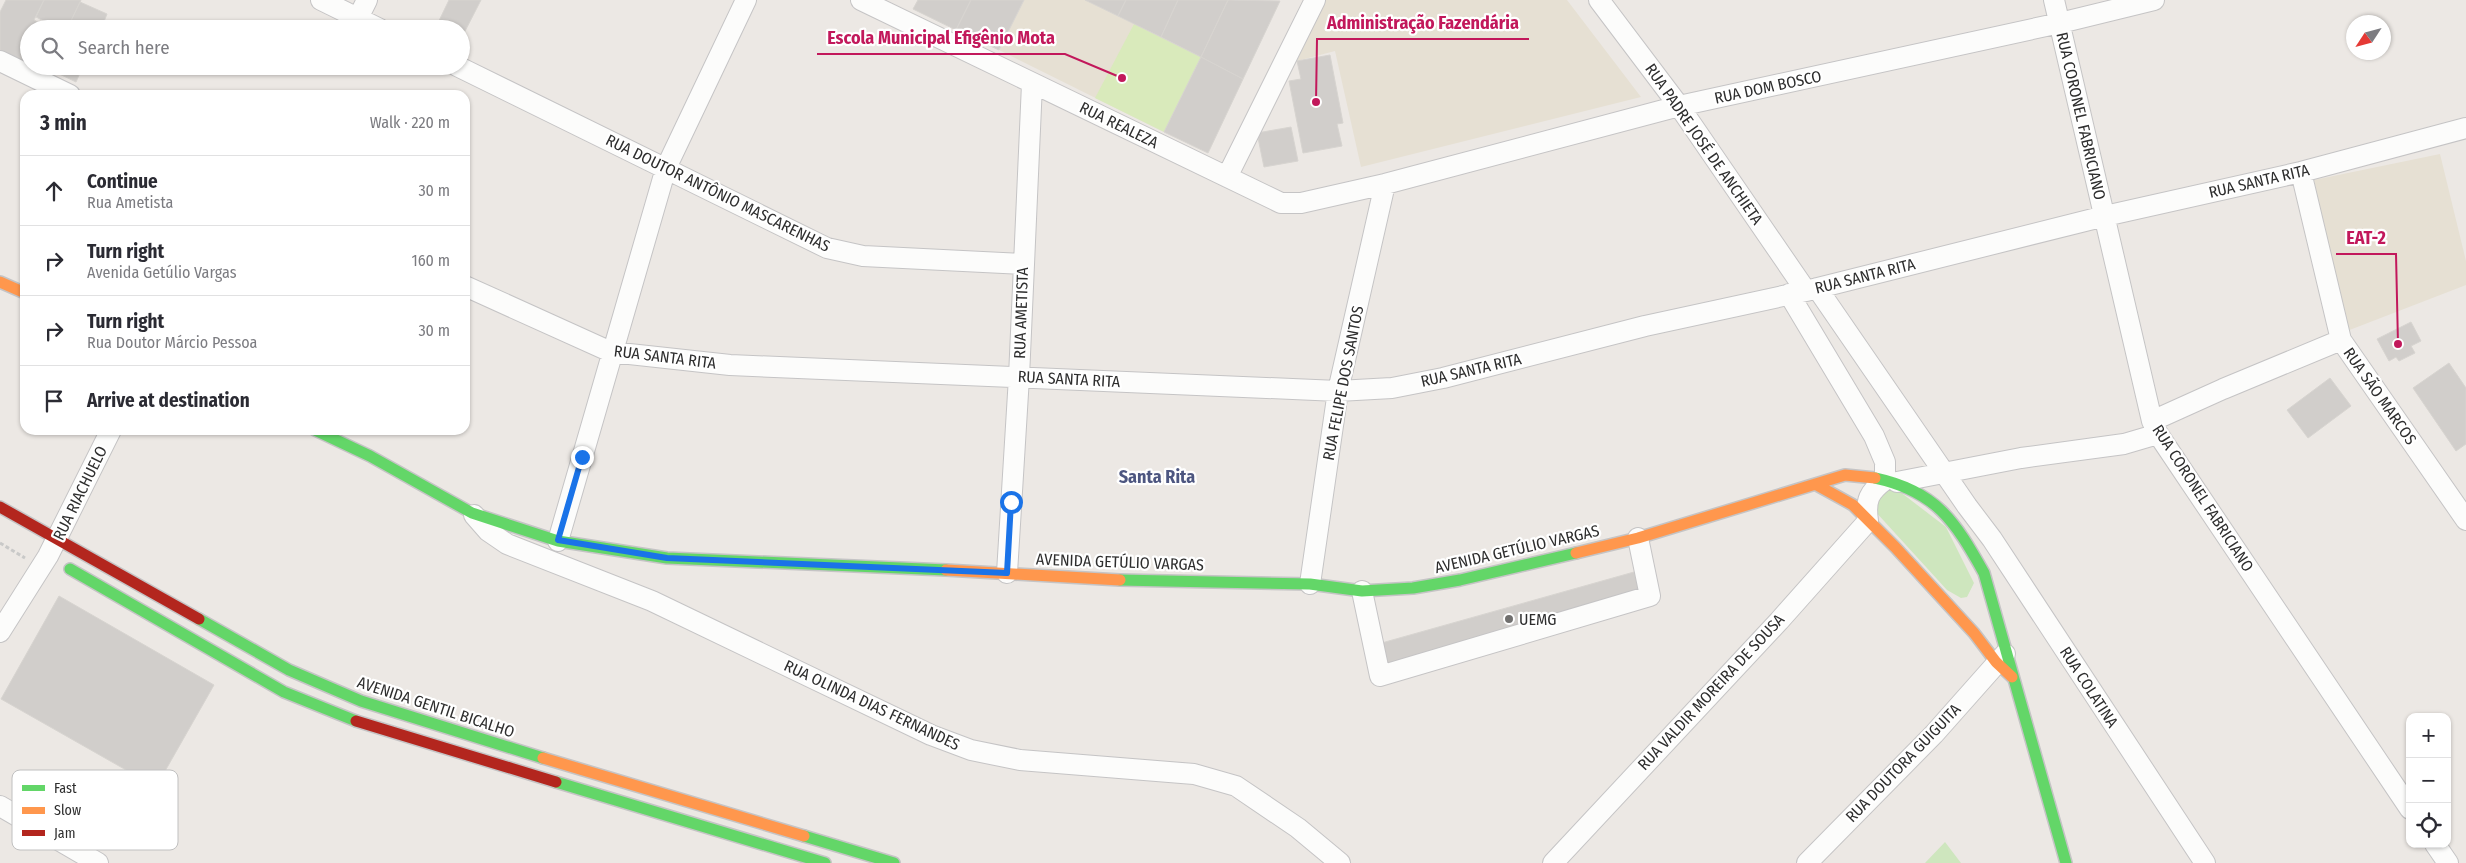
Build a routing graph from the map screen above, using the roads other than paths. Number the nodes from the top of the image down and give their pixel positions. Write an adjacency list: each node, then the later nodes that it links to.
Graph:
1 (321, 0): 9 (street)
2 (367, 0): 9 (street)
3 (746, 0): 20 (street)
4 (861, 0): 16 (street, RUA REALEZA)
5 (1599, 0): 18 (street, RUA PADRE JOSÉ DE ANCHIETA)
6 (2054, 0): 11 (street, RUA CORONEL FABRICIANO)
7 (2154, 0): 11 (street, RUA DOM BOSCO)
8 (1313, 1): 22 (street)
9 (358, 18): 10 (street)
10 (362, 20)
11 (2060, 24): 18 (street, RUA DOM BOSCO); 24 (street, RUA CORONEL FABRICIANO)
12 (0, 61): 13 (street)
13 (20, 71)
14 (470, 72): 20 (street, RUA DOUTOR ANTÔNIO MASCARENHAS)
15 (29, 75): 17 (street)
16 (1032, 84): 22 (street, RUA REALEZA); 25 (street, RUA AMETISTA)
17 (60, 90)
18 (1679, 106): 23 (street, RUA DOM BOSCO); 29 (street, RUA PADRE JOSÉ DE ANCHIETA)
19 (2466, 128): 21 (street, RUA SANTA RITA)
20 (666, 168): 25 (street, RUA DOUTOR ANTÔNIO MASCARENHAS); 31 (street)
21 (2301, 172): 24 (street, RUA SANTA RITA); 30 (street, RUA SÃO MARCOS)
22 (1227, 177): 23 (street, RUA REALEZA)
23 (1385, 184): 33 (street, RUA FELIPE DOS SANTOS)
24 (2105, 216): 29 (street, RUA SANTA RITA); 34 (street, RUA CORONEL FABRICIANO)
25 (1023, 264): 32 (street, RUA AMETISTA)
26 (0, 282): 28 (street)
27 (470, 288): 31 (street, RUA SANTA RITA)
28 (20, 291)
29 (1804, 291): 33 (street, RUA SANTA RITA); 37 (street, RUA PADRE JOSÉ DE ANCHIETA); 38 (street, RUA PADRE JOSÉ DE ANCHIETA)
30 (2341, 340): 34 (street); 42 (street, RUA SÃO MARCOS)
31 (611, 352): 32 (street, RUA SANTA RITA); 44 (street)
32 (1019, 377): 33 (street, RUA SANTA RITA); 49 (street, RUA AMETISTA)
33 (1338, 391): 51 (street, RUA FELIPE DOS SANTOS)
34 (2155, 428): 37 (street); 56 (street, RUA CORONEL FABRICIANO)
35 (108, 435): 47 (street, RUA RIACHUELO)
36 (326, 435): 41 (street, AVENIDA GETÚLIO VARGAS)
37 (1945, 473): 38 (street); 46 (street, RUA PADRE JOSÉ DE ANCHIETA)
38 (1891, 481): 39 (street, AVENIDA GETÚLIO VARGAS); 43 (street); 50 (street, AVENIDA GETÚLIO VARGAS)
39 (1815, 484): 43 (street); 45 (street, AVENIDA GETÚLIO VARGAS)
40 (0, 507): 47 (street, AVENIDA GENTIL BICALHO)
41 (472, 513): 44 (street, AVENIDA GETÚLIO VARGAS); 48 (street, RUA OLINDA DIAS FERNANDES)
42 (2466, 520)
43 (1868, 521): 55 (street); 65 (street, RUA VALDIR MOREIRA DE SOUSA)
44 (549, 538): 48 (street); 49 (street, AVENIDA GETÚLIO VARGAS)
45 (1638, 538): 52 (street, AVENIDA GETÚLIO VARGAS); 52 (street)
46 (1992, 539): 50 (street); 68 (street, RUA COLATINA)
47 (49, 549): 54 (street, RUA RIACHUELO); 62 (street, AVENIDA GENTIL BICALHO); 63 (street, AVENIDA GENTIL BICALHO)
48 (534, 556): 64 (street, RUA OLINDA DIAS FERNANDES)
49 (1007, 573): 51 (street, AVENIDA GETÚLIO VARGAS)
50 (1987, 580): 53 (street); 55 (street, AVENIDA GETÚLIO VARGAS)
51 (1310, 584): 52 (street, AVENIDA GETÚLIO VARGAS)
52 (1362, 591)
53 (1977, 600)
54 (0, 632)
55 (2002, 656): 66 (street, RUA DOUTORA GUIGUITA); 67 (street)
56 (2406, 803)
57 (0, 806): 58 (street)
58 (12, 813)
59 (2438, 848): 69 (street)
60 (76, 850): 61 (street)
61 (98, 863)
62 (825, 863)
63 (894, 863)
64 (1340, 863)
65 (1553, 863)
66 (1807, 863)
67 (2066, 863)
68 (2205, 863)
69 (2448, 863)

